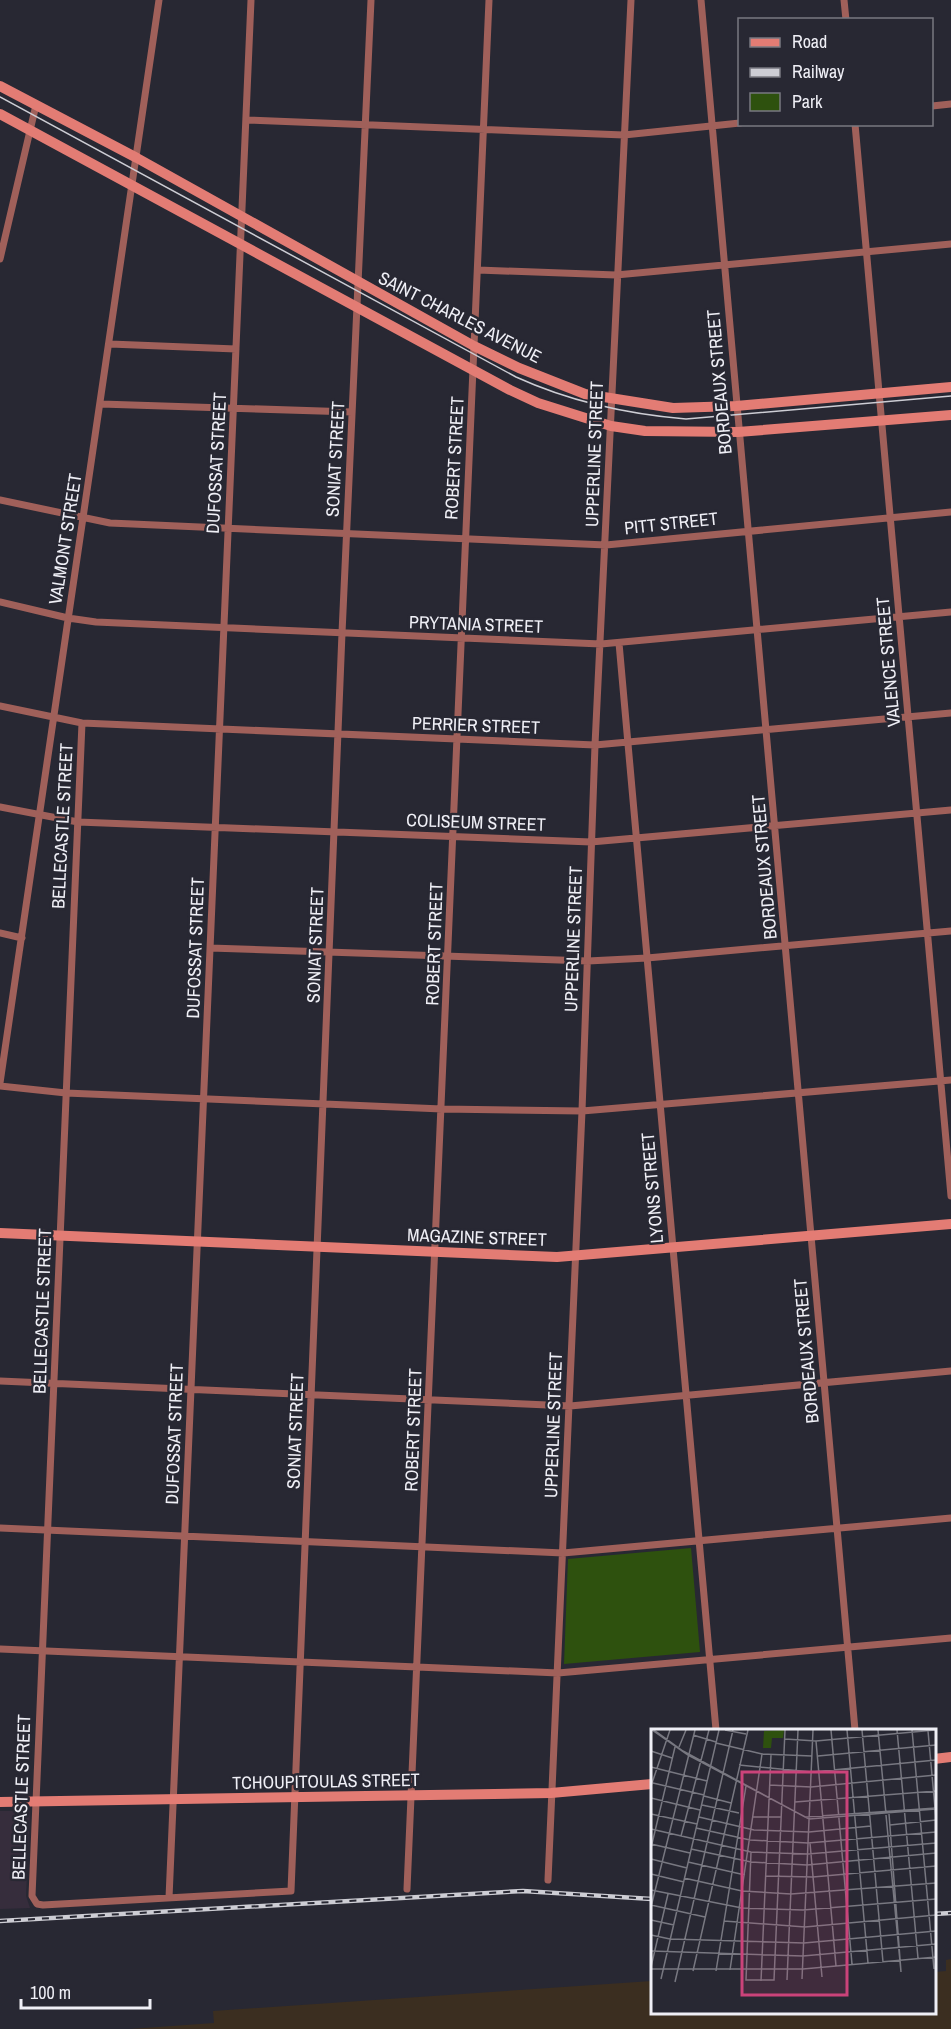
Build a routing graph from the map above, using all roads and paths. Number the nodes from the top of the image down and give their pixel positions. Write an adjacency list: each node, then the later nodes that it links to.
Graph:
1 (159, 0): 22 (street, VALMONT STREET)
2 (251, 0): 14 (street, DUFOSSAT STREET)
3 (371, 0): 15 (street, SONIAT STREET)
4 (489, 0): 19 (street, ROBERT STREET)
5 (631, 0): 21 (street, UPPERLINE STREET)
6 (701, 0): 17 (street, BORDEAUX STREET)
7 (844, 0): 8 (street)
8 (846, 18)
9 (0, 86): 11 (main road, SAINT CHARLES AVENUE)
10 (951, 104): 12 (street)
11 (36, 105): 20 (street); 22 (main road, SAINT CHARLES AVENUE)
12 (933, 106)
13 (0, 114): 20 (main road)
14 (247, 120): 15 (street); 24 (street, DUFOSSAT STREET)
15 (366, 123): 19 (street); 32 (street, SONIAT STREET)
16 (738, 123): 17 (street)
17 (712, 125): 21 (street); 29 (street, BORDEAUX STREET)
18 (855, 126): 27 (street, VALENCE STREET)
19 (484, 128): 21 (street); 30 (street, ROBERT STREET)
20 (30, 131): 23 (main road); 28 (street)
21 (624, 135): 31 (street, UPPERLINE STREET)
22 (137, 158): 23 (street, VALMONT STREET); 24 (main road, SAINT CHARLES AVENUE)
23 (132, 186): 26 (main road); 34 (street, VALMONT STREET)
24 (242, 217): 26 (street, DUFOSSAT STREET); 32 (main road, SAINT CHARLES AVENUE)
25 (951, 244): 27 (street)
26 (241, 246): 33 (main road); 36 (street, DUFOSSAT STREET)
27 (866, 252): 29 (street); 39 (street, VALENCE STREET)
28 (0, 259)
29 (724, 264): 31 (street); 42 (street, BORDEAUX STREET)
30 (478, 270): 31 (street); 35 (street, ROBERT STREET)
31 (616, 274): 40 (street, UPPERLINE STREET)
32 (358, 282): 33 (street, SONIAT STREET); 35 (main road, SAINT CHARLES AVENUE)
33 (357, 307): 37 (main road); 44 (street, SONIAT STREET)
34 (110, 344): 36 (street); 41 (street, VALMONT STREET)
35 (474, 346): 37 (street, ROBERT STREET); 40 (main road, SAINT CHARLES AVENUE)
36 (236, 349): 43 (street, DUFOSSAT STREET)
37 (474, 371): 47 (main road); 56 (street, ROBERT STREET)
38 (951, 387): 39 (main road, SAINT CHARLES AVENUE)
39 (879, 393): 42 (main road, SAINT CHARLES AVENUE); 46 (street, VALENCE STREET)
40 (612, 400): 42 (main road, SAINT CHARLES AVENUE); 47 (street, UPPERLINE STREET)
41 (101, 404): 43 (street); 51 (street, VALMONT STREET)
42 (736, 406): 48 (street, BORDEAUX STREET)
43 (234, 409): 44 (street); 53 (street, DUFOSSAT STREET)
44 (352, 412): 55 (street, SONIAT STREET)
45 (951, 415): 46 (main road)
46 (881, 421): 48 (main road); 52 (street, VALENCE STREET)
47 (611, 426): 48 (main road); 57 (street, UPPERLINE STREET)
48 (738, 432): 54 (street, BORDEAUX STREET)
49 (0, 500): 51 (street, PITT STREET)
50 (951, 512): 52 (street, PITT STREET)
51 (84, 518): 53 (street, PITT STREET); 61 (street, VALMONT STREET)
52 (890, 518): 54 (street, PITT STREET); 60 (street, VALENCE STREET)
53 (228, 528): 55 (street, PITT STREET); 62 (street, DUFOSSAT STREET)
54 (748, 530): 57 (street, PITT STREET); 63 (street, BORDEAUX STREET)
55 (346, 533): 56 (street, PITT STREET); 64 (street, SONIAT STREET)
56 (465, 537): 57 (street, PITT STREET); 65 (street, ROBERT STREET)
57 (606, 545): 67 (street, UPPERLINE STREET)
58 (0, 602): 61 (street, PRYTANIA STREET)
59 (951, 612): 60 (street, PRYTANIA STREET)
60 (899, 616): 63 (street, PRYTANIA STREET); 70 (street, VALENCE STREET)
61 (68, 618): 62 (street, PRYTANIA STREET); 71 (street, VALMONT STREET)
62 (224, 628): 64 (street, PRYTANIA STREET); 73 (street, DUFOSSAT STREET)
63 (758, 629): 66 (street, PRYTANIA STREET); 74 (street, BORDEAUX STREET)
64 (342, 633): 65 (street, PRYTANIA STREET); 75 (street, SONIAT STREET)
65 (461, 638): 67 (street, PRYTANIA STREET); 76 (street, ROBERT STREET)
66 (619, 643): 67 (street, PRYTANIA STREET); 77 (street, LYONS STREET)
67 (601, 644): 78 (street, UPPERLINE STREET)
68 (0, 706): 71 (street, PERRIER STREET)
69 (951, 713): 70 (street, PERRIER STREET)
70 (908, 717): 74 (street, PERRIER STREET); 81 (street, VALENCE STREET)
71 (52, 719): 72 (street, PERRIER STREET); 82 (street, VALMONT STREET)
72 (82, 723): 73 (street, PERRIER STREET); 83 (street, BELLECASTLE STREET)
73 (219, 729): 75 (street, PERRIER STREET); 85 (street, DUFOSSAT STREET)
74 (766, 729): 77 (street, PERRIER STREET); 84 (street, BORDEAUX STREET)
75 (338, 735): 76 (street, PERRIER STREET); 86 (street, SONIAT STREET)
76 (457, 740): 78 (street, PERRIER STREET); 87 (street, ROBERT STREET)
77 (628, 741): 78 (street, PERRIER STREET); 88 (street, LYONS STREET)
78 (595, 745): 89 (street, UPPERLINE STREET)
79 (0, 807): 82 (street, COLISEUM STREET)
80 (951, 810): 81 (street, COLISEUM STREET)
81 (917, 813): 84 (street, COLISEUM STREET); 92 (street, VALENCE STREET)
82 (40, 816): 83 (street, COLISEUM STREET); 93 (street, VALMONT STREET)
83 (78, 822): 85 (street, COLISEUM STREET); 103 (street, BELLECASTLE STREET)
84 (775, 826): 88 (street, COLISEUM STREET); 94 (street, BORDEAUX STREET)
85 (215, 827): 86 (street, COLISEUM STREET); 95 (street, DUFOSSAT STREET)
86 (335, 832): 87 (street, COLISEUM STREET); 96 (street, SONIAT STREET)
87 (453, 837): 89 (street, COLISEUM STREET); 97 (street, ROBERT STREET)
88 (636, 838): 89 (street, COLISEUM STREET); 98 (street, LYONS STREET)
89 (591, 842): 99 (street, UPPERLINE STREET)
90 (951, 931): 92 (street)
91 (0, 933): 93 (street)
92 (927, 933): 94 (street); 101 (street, VALENCE STREET)
93 (22, 938): 102 (street, VALMONT STREET)
94 (786, 946): 98 (street); 104 (street, BORDEAUX STREET)
95 (210, 948): 96 (street); 105 (street, DUFOSSAT STREET)
96 (330, 952): 97 (street); 106 (street, SONIAT STREET)
97 (448, 956): 99 (street); 108 (street, ROBERT STREET)
98 (647, 958): 99 (street); 107 (street, LYONS STREET)
99 (588, 961): 109 (street, UPPERLINE STREET)
100 (951, 1080): 101 (street)
101 (941, 1081): 104 (street); 110 (street, VALENCE STREET)
102 (0, 1084): 103 (street)
103 (66, 1093): 105 (street); 114 (street, BELLECASTLE STREET)
104 (799, 1094): 107 (street); 113 (street, BORDEAUX STREET)
105 (204, 1098): 106 (street); 115 (street, DUFOSSAT STREET)
106 (324, 1103): 108 (street); 116 (street, SONIAT STREET)
107 (659, 1106): 109 (street); 117 (street, LYONS STREET)
108 (442, 1109): 109 (street); 118 (street, ROBERT STREET)
109 (582, 1111): 119 (street, UPPERLINE STREET)
110 (951, 1196)
111 (951, 1224): 113 (main road, MAGAZINE STREET)
112 (0, 1233): 114 (main road, MAGAZINE STREET)
113 (811, 1236): 117 (main road, MAGAZINE STREET); 122 (street, BORDEAUX STREET)
114 (60, 1237): 115 (main road, MAGAZINE STREET); 123 (street, BELLECASTLE STREET)
115 (198, 1243): 116 (main road, MAGAZINE STREET); 124 (street, DUFOSSAT STREET)
116 (318, 1247): 118 (main road, MAGAZINE STREET); 125 (street, SONIAT STREET)
117 (672, 1248): 119 (main road, MAGAZINE STREET); 126 (street, LYONS STREET)
118 (436, 1252): 119 (main road, MAGAZINE STREET); 127 (street, ROBERT STREET)
119 (575, 1256): 128 (street, UPPERLINE STREET)
120 (951, 1371): 122 (street)
121 (0, 1381): 123 (street)
122 (824, 1383): 126 (street); 131 (street, BORDEAUX STREET)
123 (54, 1384): 124 (street); 132 (street, BELLECASTLE STREET)
124 (191, 1391): 125 (street); 133 (street, DUFOSSAT STREET)
125 (312, 1395): 127 (street); 135 (street, SONIAT STREET)
126 (686, 1395): 128 (street); 134 (street, LYONS STREET)
127 (430, 1399): 128 (street); 136 (street, ROBERT STREET)
128 (570, 1406): 137 (street, UPPERLINE STREET)
129 (951, 1518): 131 (street)
130 (0, 1528): 132 (street)
131 (837, 1529): 134 (street); 139 (street, BORDEAUX STREET)
132 (48, 1530): 133 (street); 141 (street, BELLECASTLE STREET)
133 (185, 1537): 135 (street); 142 (street, DUFOSSAT STREET)
134 (699, 1541): 137 (street); 143 (street, LYONS STREET)
135 (306, 1542): 136 (street); 144 (street, SONIAT STREET)
136 (423, 1548): 137 (street); 145 (street, ROBERT STREET)
137 (563, 1553): 146 (street, UPPERLINE STREET)
138 (951, 1638): 139 (street)
139 (848, 1647): 143 (street); 148 (street, BORDEAUX STREET)
140 (0, 1649): 141 (street)
141 (42, 1651): 142 (street); 157 (street, BELLECASTLE STREET)
142 (181, 1657): 144 (street); 155 (street, DUFOSSAT STREET)
143 (709, 1659): 146 (street); 147 (street, LYONS STREET)
144 (300, 1662): 145 (street); 154 (street, SONIAT STREET)
145 (417, 1666): 146 (street); 153 (street, ROBERT STREET)
146 (558, 1673): 152 (street, UPPERLINE STREET)
147 (716, 1729)
148 (855, 1729)
149 (951, 1757): 150 (main road)
150 (936, 1759)
151 (651, 1784): 152 (main road, TCHOUPITOULAS STREET)
152 (551, 1793): 153 (main road, TCHOUPITOULAS STREET); 158 (street, UPPERLINE STREET)
153 (412, 1795): 154 (main road, TCHOUPITOULAS STREET); 159 (street, ROBERT STREET)
154 (293, 1798): 155 (main road, TCHOUPITOULAS STREET); 160 (street, SONIAT STREET)
155 (174, 1800): 157 (main road, TCHOUPITOULAS STREET); 160 (street, DUFOSSAT STREET)
156 (0, 1802): 157 (main road, TCHOUPITOULAS STREET)
157 (35, 1802): 160 (street, BELLECASTLE STREET)
158 (548, 1880)
159 (407, 1889)
160 (170, 1898)

